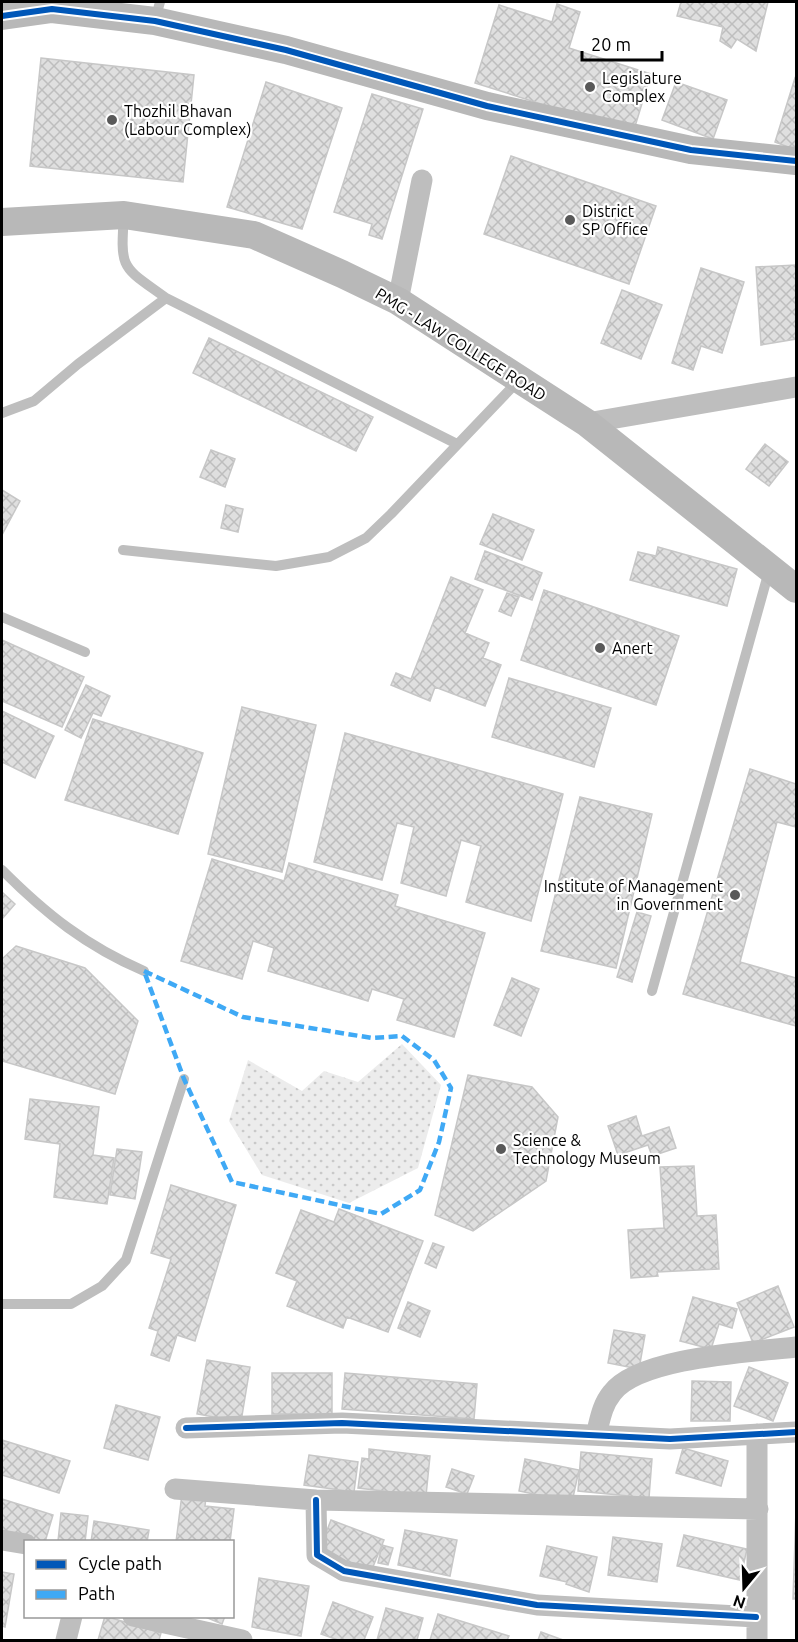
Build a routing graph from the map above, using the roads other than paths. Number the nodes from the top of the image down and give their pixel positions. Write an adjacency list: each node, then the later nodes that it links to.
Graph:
1 (157, 11): 2 (main road); 3 (main road)
2 (2, 16)
3 (796, 161)
4 (422, 180): 8 (street)
5 (124, 215): 6 (main road, PMG - LAW COLLEGE ROAD); 7 (lane); 8 (main road, PMG - LAW COLLEGE ROAD)
6 (2, 222)
7 (166, 298): 11 (lane); 13 (lane)
8 (398, 301): 9 (main road, PMG - LAW COLLEGE ROAD)
9 (519, 380): 12 (main road, PMG - LAW COLLEGE ROAD); 13 (lane)
10 (796, 387): 12 (street)
11 (2, 413)
12 (587, 423): 15 (main road, PMG - LAW COLLEGE ROAD)
13 (457, 444): 14 (lane)
14 (123, 550)
15 (770, 568): 16 (main road, PMG - LAW COLLEGE ROAD); 21 (lane)
16 (796, 589)
17 (2, 617): 18 (lane)
18 (85, 652)
19 (2, 870): 20 (lane)
20 (144, 970)
21 (652, 991)
22 (184, 1079): 23 (lane)
23 (2, 1304)
24 (796, 1347): 28 (street)
25 (186, 1428): 28 (street)
26 (796, 1432): 27 (street)
27 (757, 1434): 28 (street); 31 (street)
28 (596, 1435)
29 (175, 1489): 30 (street)
30 (316, 1500): 31 (street); 34 (street)
31 (758, 1509): 34 (street)
32 (2, 1540): 33 (street)
33 (24, 1544)
34 (756, 1617): 39 (street)
35 (72, 1618): 37 (street)
36 (138, 1618): 38 (street)
37 (66, 1641)
38 (242, 1641)
39 (757, 1641)

